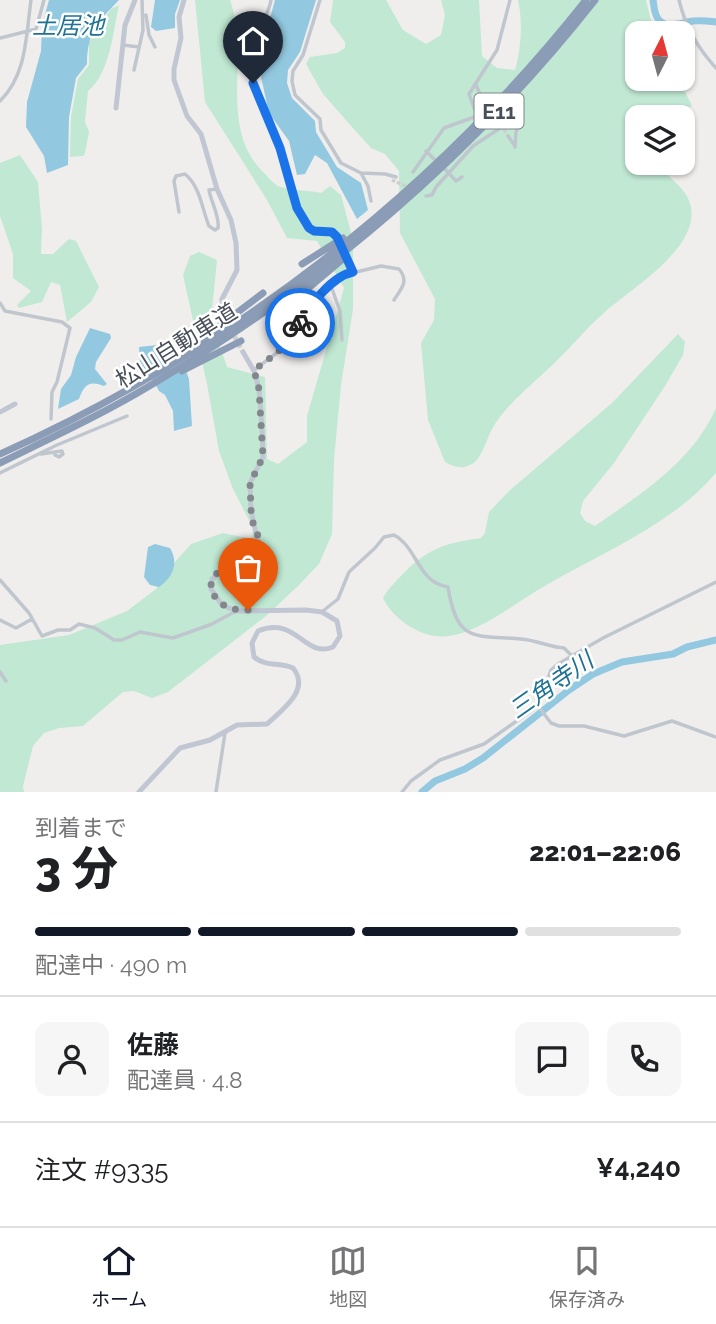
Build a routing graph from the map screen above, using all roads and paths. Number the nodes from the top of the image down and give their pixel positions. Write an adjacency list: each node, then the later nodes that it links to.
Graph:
1 (31, 0): 13 (street)
2 (44, 0): 13 (street)
3 (135, 0): 15 (street)
4 (142, 0): 12 (street)
5 (184, 0): 30 (street)
6 (271, 0): 37 (street)
7 (320, 0): 27 (street)
8 (510, 0): 20 (street)
9 (586, 0): 33 (highway, E11)
10 (595, 0): 33 (highway, 松山自動車道 / E11)
11 (679, 0): 18 (street)
12 (144, 6): 16 (street); 17 (street)
13 (27, 31): 14 (street); 22 (street)
14 (0, 38)
15 (123, 45): 16 (street); 23 (street)
16 (139, 47): 19 (street)
17 (155, 47)
18 (716, 68)
19 (134, 70)
20 (476, 85): 21 (street); 25 (street)
21 (480, 94)
22 (0, 102)
23 (116, 107)
24 (508, 136): 31 (street)
25 (428, 152): 26 (street); 28 (street)
26 (413, 172)
27 (361, 173): 29 (street); 32 (street)
28 (462, 177)
29 (394, 178)
30 (217, 188): 34 (street); 42 (street)
31 (426, 196)
32 (371, 201)
33 (391, 206): 35 (highway); 35 (highway, 松山自動車道 / E11)
34 (179, 212)
35 (340, 251): 36 (highway); 43 (highway); 47 (highway, 松山自動車道 / E11)
36 (302, 264)
37 (353, 272): 38 (street); 40 (street)
38 (331, 286): 44 (street); 48 (street)
39 (263, 293): 47 (highway)
40 (394, 300)
41 (0, 303): 53 (street)
42 (223, 316)
43 (274, 317)
44 (342, 340)
45 (241, 341): 47 (highway)
46 (243, 352): 48 (street)
47 (187, 360): 49 (highway); 49 (highway)
48 (254, 370): 61 (street)
49 (147, 383): 54 (highway, 松山自動車道); 57 (highway, 松山自動車道)
50 (15, 404): 51 (street)
51 (0, 412)
52 (127, 416): 55 (street)
53 (51, 419)
54 (0, 454)
55 (36, 455): 56 (street); 58 (street)
56 (55, 455)
57 (0, 463)
58 (0, 473)
59 (0, 580): 63 (street)
60 (716, 582): 65 (street)
61 (236, 611): 62 (street); 63 (street)
62 (322, 612): 65 (street); 69 (street)
63 (33, 619): 64 (street)
64 (0, 620)
65 (572, 656): 68 (street)
66 (0, 672): 67 (street)
67 (6, 681)
68 (538, 706): 70 (street); 73 (street)
69 (225, 733): 71 (street); 72 (street)
70 (716, 737)
71 (139, 792)
72 (216, 792)
73 (402, 792)

